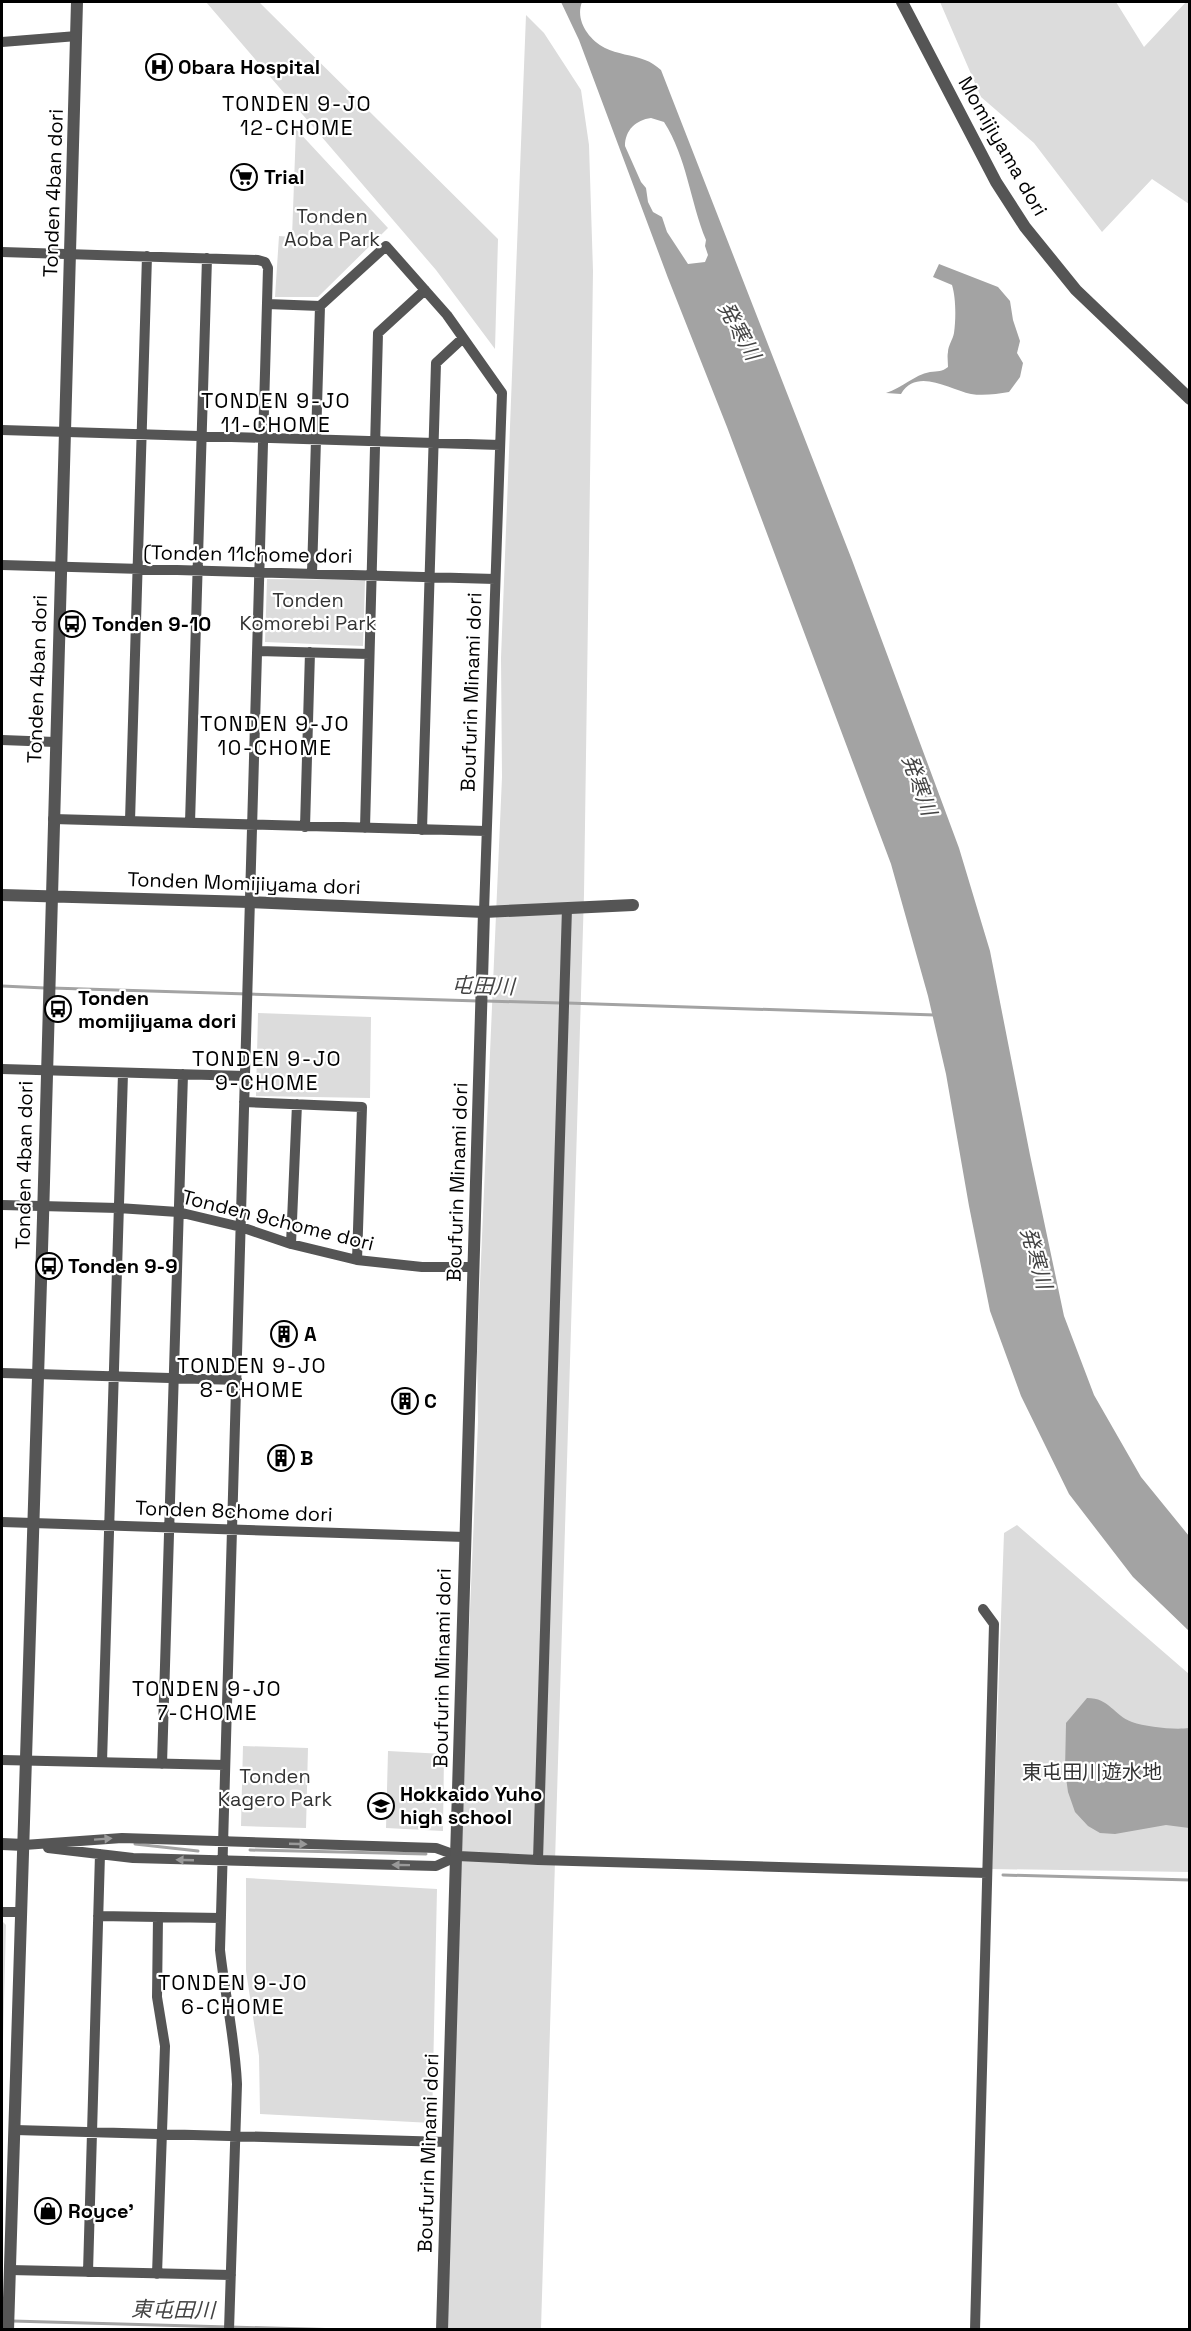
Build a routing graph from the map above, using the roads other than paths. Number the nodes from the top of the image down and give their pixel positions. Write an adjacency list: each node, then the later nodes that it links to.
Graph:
1 (77, 2): 3 (street, Tonden 4ban dori)
2 (902, 2): 13 (street, Momijiyama dori)
3 (77, 36): 4 (street); 6 (street, Tonden 4ban dori)
4 (2, 42)
5 (2, 252): 6 (street)
6 (71, 254): 7 (street); 15 (street, Tonden 4ban dori)
7 (147, 256): 8 (street); 16 (street)
8 (207, 258): 10 (street); 17 (street)
9 (425, 290): 11 (street, Boufurin Minami dori); 12 (street, Boufurin Minami dori); 20 (street)
10 (267, 304): 11 (street); 18 (street)
11 (320, 306): 19 (street)
12 (463, 338): 21 (street); 22 (street, Boufurin Minami dori)
13 (1190, 399)
14 (2, 430): 15 (street)
15 (66, 432): 16 (street); 24 (street, Tonden 4ban dori)
16 (142, 435): 17 (street); 25 (street)
17 (201, 436): 18 (street); 26 (street)
18 (264, 438): 19 (street); 27 (street)
19 (316, 440): 20 (street); 28 (street)
20 (375, 442): 21 (street); 29 (street)
21 (434, 443): 22 (street); 30 (street)
22 (500, 445): 31 (street, Boufurin Minami dori)
23 (2, 565): 24 (street, (Tonden 11chome dori)
24 (60, 567): 25 (street, (Tonden 11chome dori); 36 (street, Tonden 4ban dori)
25 (138, 569): 26 (street, (Tonden 11chome dori); 38 (street)
26 (198, 570): 27 (street, (Tonden 11chome dori); 39 (street)
27 (261, 572): 28 (street, (Tonden 11chome dori); 32 (street)
28 (312, 573): 29 (street, (Tonden 11chome dori)
29 (371, 575): 30 (street, (Tonden 11chome dori); 34 (street)
30 (429, 577): 31 (street, (Tonden 11chome dori); 43 (street)
31 (495, 579): 44 (street, Boufurin Minami dori)
32 (258, 651): 33 (street); 40 (street)
33 (310, 652): 34 (street); 41 (street)
34 (369, 654): 42 (street)
35 (2, 741): 36 (street)
36 (55, 742): 37 (street, Tonden 4ban dori)
37 (53, 819): 38 (street); 46 (street, Tonden 4ban dori)
38 (130, 821): 39 (street)
39 (190, 823): 40 (street)
40 (252, 825): 41 (street); 47 (street)
41 (305, 827): 42 (street)
42 (365, 828): 43 (street)
43 (422, 830): 44 (street)
44 (486, 831): 50 (street, Boufurin Minami dori)
45 (2, 896): 46 (street, Tonden Momijiyama dori)
46 (51, 897): 47 (street, Tonden Momijiyama dori); 52 (street, Tonden 4ban dori)
47 (250, 902): 50 (street, Tonden Momijiyama dori); 55 (street)
48 (633, 905): 49 (street, Tonden Momijiyama dori)
49 (567, 908): 50 (street, Tonden Momijiyama dori); 88 (street)
50 (484, 912): 65 (street, Boufurin Minami dori)
51 (2, 1069): 52 (street)
52 (46, 1070): 53 (street); 59 (street, Tonden 4ban dori)
53 (123, 1072): 54 (street); 60 (street)
54 (183, 1074): 55 (street); 61 (street)
55 (245, 1076): 56 (street)
56 (244, 1102): 57 (street); 62 (street)
57 (297, 1104): 63 (street); 64 (street)
58 (2, 1205): 59 (street, Tonden 9chome dori)
59 (43, 1206): 60 (street, Tonden 9chome dori); 67 (street, Tonden 4ban dori)
60 (118, 1208): 61 (street, Tonden 9chome dori); 68 (street)
61 (178, 1212): 62 (street, Tonden 9chome dori); 69 (street)
62 (241, 1227): 63 (street, Tonden 9chome dori); 70 (street)
63 (291, 1244): 64 (street, Tonden 9chome dori)
64 (357, 1260): 65 (street, Tonden 9chome dori)
65 (474, 1267): 76 (street, Boufurin Minami dori)
66 (2, 1373): 67 (street)
67 (38, 1374): 68 (street); 72 (street, Tonden 4ban dori)
68 (113, 1376): 69 (street); 73 (street)
69 (173, 1378): 70 (street); 74 (street)
70 (237, 1380): 75 (street)
71 (2, 1522): 72 (street, Tonden 8chome dori)
72 (34, 1523): 73 (street, Tonden 8chome dori); 79 (street, Tonden 4ban dori)
73 (109, 1525): 74 (street, Tonden 8chome dori); 80 (street)
74 (169, 1527): 75 (street, Tonden 8chome dori); 81 (street)
75 (233, 1530): 76 (street, Tonden 8chome dori); 82 (street)
76 (465, 1537): 87 (street, Boufurin Minami dori)
77 (983, 1609): 90 (street)
78 (2, 1760): 79 (street)
79 (27, 1761): 80 (street); 85 (street, Tonden 4ban dori)
80 (102, 1762): 81 (street)
81 (162, 1764): 82 (street)
82 (225, 1765): 83 (street)
83 (223, 1841): 85 (street, one-way to 83); 87 (street, one-way to 87); 89 (street)
84 (2, 1844): 85 (street)
85 (24, 1845): 86 (street); 92 (street, Tonden 4ban dori)
86 (99, 1854): 89 (street, one-way to 86); 93 (street)
87 (458, 1856): 88 (street); 89 (street, one-way to 89); 100 (street, Boufurin Minami dori)
88 (538, 1860): 90 (street)
89 (222, 1861): 95 (street)
90 (987, 1874): 108 (street)
91 (2, 1912): 92 (street)
92 (22, 1912): 96 (street, Tonden 4ban dori)
93 (98, 1916): 94 (street); 97 (street)
94 (158, 1917): 95 (street); 98 (street)
95 (221, 1918): 99 (street)
96 (15, 2130): 97 (street); 101 (street, Tonden 4ban dori)
97 (91, 2133): 98 (street); 102 (street)
98 (161, 2135): 99 (street); 103 (street)
99 (235, 2138): 100 (street); 104 (street)
100 (448, 2142): 105 (street, Boufurin Minami dori)
101 (10, 2270): 102 (street); 106 (street, Tonden 4ban dori)
102 (88, 2272): 103 (street)
103 (157, 2274): 104 (street)
104 (231, 2275): 107 (street)
105 (442, 2327)
106 (8, 2329)
107 (229, 2330)
108 (975, 2330)

